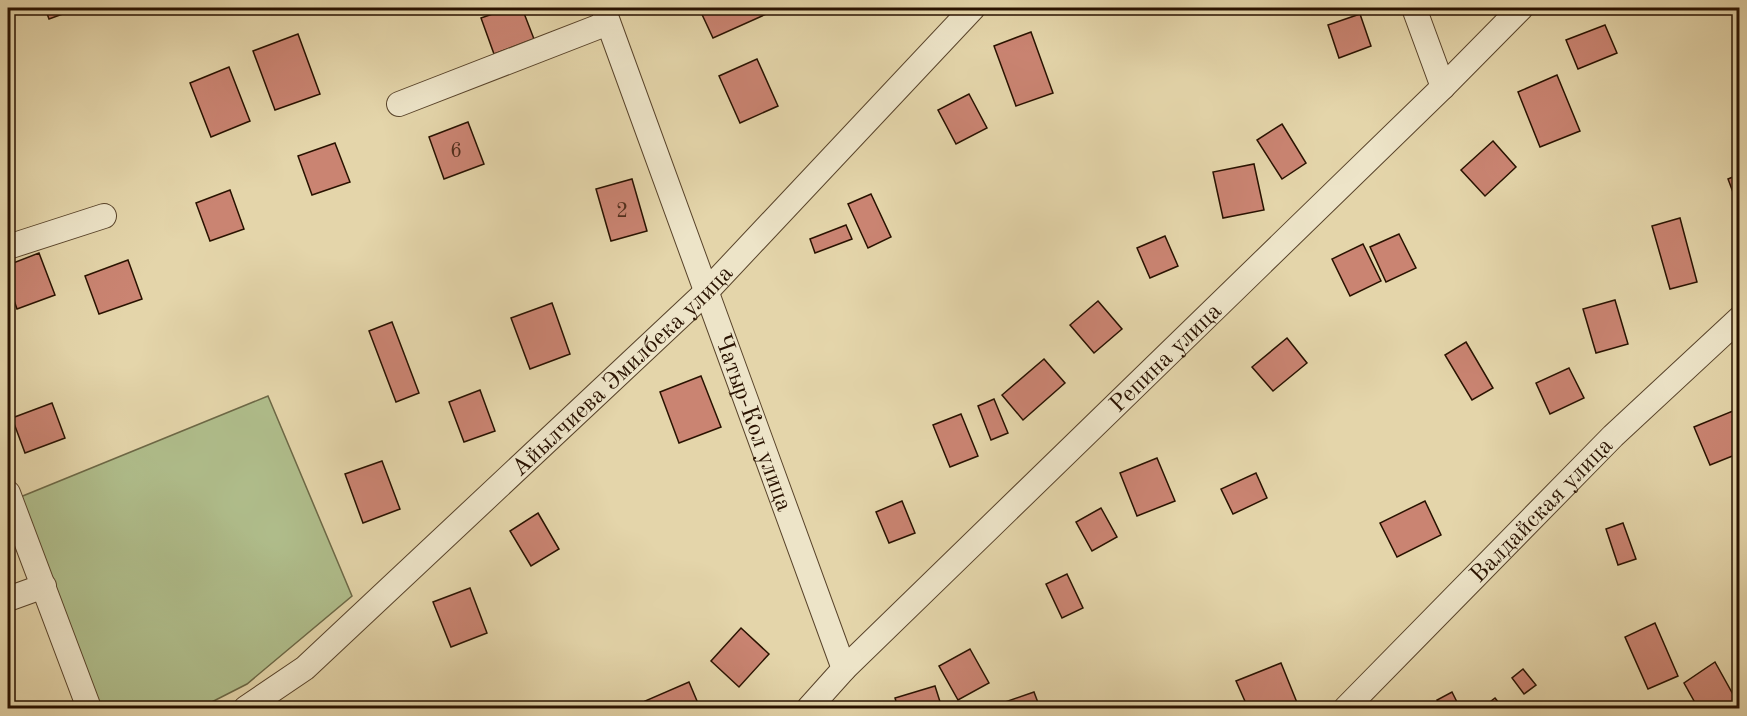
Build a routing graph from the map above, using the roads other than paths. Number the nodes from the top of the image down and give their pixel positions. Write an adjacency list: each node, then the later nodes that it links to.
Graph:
1 (973, 8): 9 (street, Айылчиева Эмилбека улица)
2 (1414, 8): 5 (street)
3 (1521, 8): 5 (street, Репина улица)
4 (606, 15): 6 (street); 9 (street, Чатыр-Кол улица)
5 (1443, 87): 14 (street, Репина улица)
6 (399, 104)
7 (104, 216): 8 (street)
8 (8, 247)
9 (706, 292): 14 (street, Чатыр-Кол улица); 16 (street, Айылчиева Эмилбека улица)
10 (1740, 318): 18 (street, Валдайская улица)
11 (8, 493): 12 (street)
12 (44, 586): 13 (street); 15 (street)
13 (8, 599)
14 (844, 669): 17 (street, Репина улица)
15 (89, 708)
16 (246, 708)
17 (809, 708)
18 (1346, 708)

